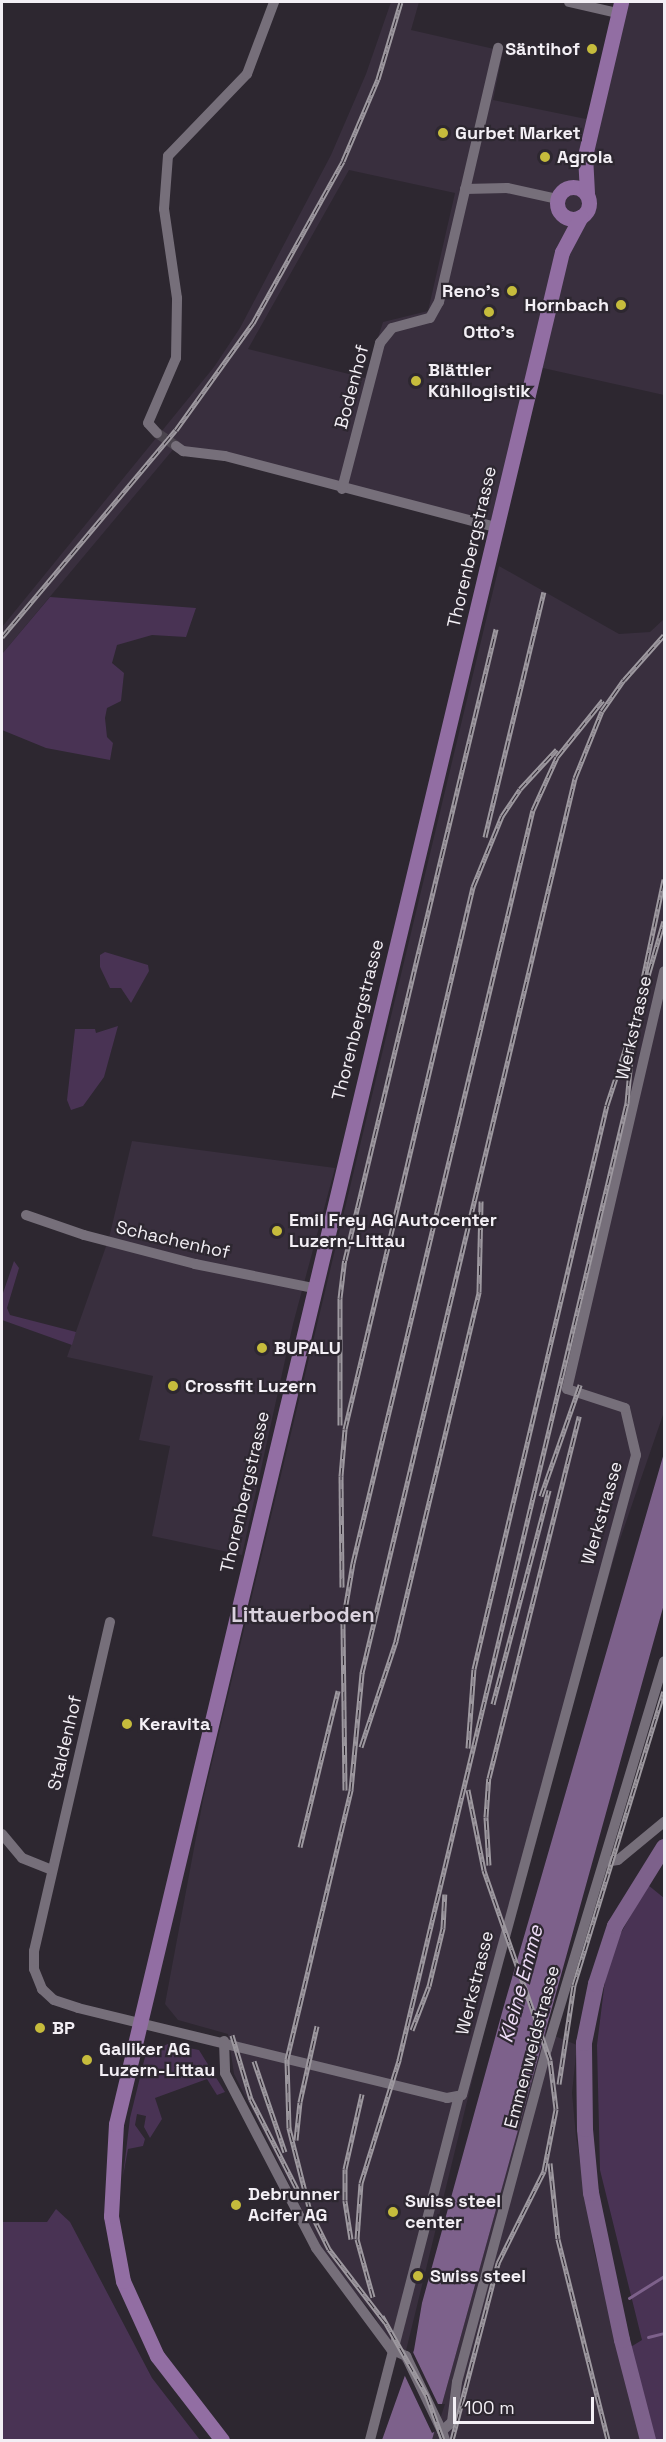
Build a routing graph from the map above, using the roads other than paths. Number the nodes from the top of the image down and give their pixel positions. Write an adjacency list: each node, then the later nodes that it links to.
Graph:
1 (274, 2): 11 (street)
2 (569, 2): 3 (street)
3 (619, 7): 5 (main road)
4 (498, 48): 6 (street, Bodenhof)
5 (585, 156): 7 (main road); 8 (main road)
6 (465, 189): 8 (street); 13 (street, Bodenhof)
7 (586, 193): 8 (main road); 9 (main road)
8 (561, 200): 9 (main road); 10 (main road, Thorenbergstrasse)
9 (581, 217): 10 (main road, Thorenbergstrasse)
10 (562, 252): 14 (main road, Thorenbergstrasse)
11 (157, 433)
12 (176, 446): 13 (street)
13 (342, 489): 14 (street)
14 (496, 527): 17 (main road, Thorenbergstrasse)
15 (664, 971): 26 (street, Werkstrasse)
16 (26, 1215): 17 (street, Schachenhof)
17 (314, 1288): 24 (main road, Thorenbergstrasse)
18 (110, 1623): 23 (street, Staldenhof)
19 (664, 1661): 22 (street, Emmenweidstrasse)
20 (664, 1822): 22 (street)
21 (2, 1834): 23 (street)
22 (604, 1862): 28 (street, Emmenweidstrasse)
23 (52, 1870): 24 (street, Staldenhof)
24 (140, 2022): 25 (street); 29 (main road, Thorenbergstrasse)
25 (224, 2041): 26 (street); 27 (street)
26 (459, 2097): 27 (street, Werkstrasse)
27 (390, 2349): 28 (street); 30 (street, Werkstrasse)
28 (442, 2431)
29 (222, 2440)
30 (370, 2440)

